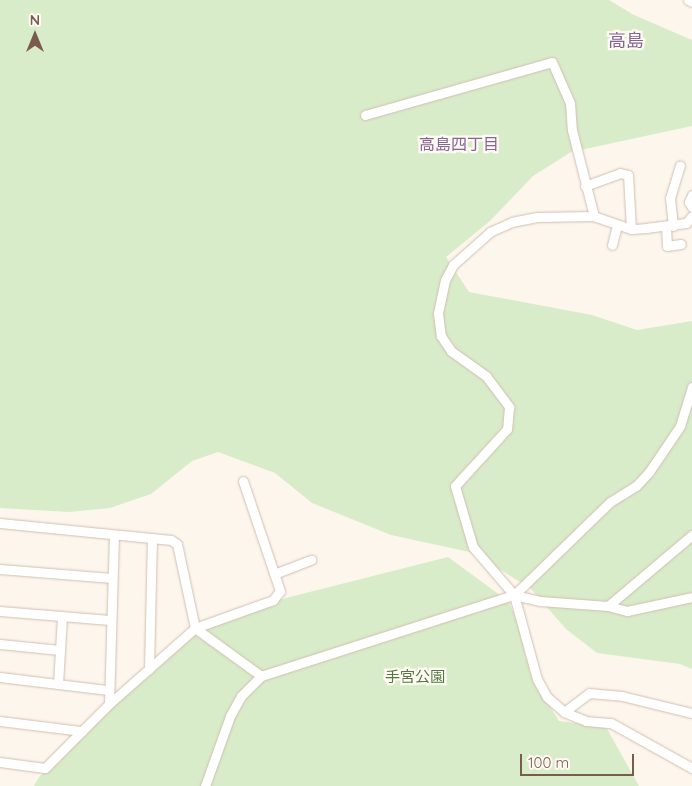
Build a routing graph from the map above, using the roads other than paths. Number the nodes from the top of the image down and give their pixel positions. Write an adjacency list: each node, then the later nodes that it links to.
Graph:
1 (688, 0): 2 (street)
2 (692, 2)
3 (365, 115): 5 (street)
4 (680, 166): 11 (street)
5 (585, 186): 8 (street); 12 (street)
6 (692, 195): 7 (street)
7 (692, 207)
8 (594, 216): 10 (street); 25 (street)
9 (692, 216): 11 (street)
10 (617, 225): 12 (street); 14 (street)
11 (669, 227): 12 (street); 13 (street)
12 (631, 229)
13 (681, 244)
14 (612, 245)
15 (692, 388): 25 (street)
16 (243, 481): 23 (street)
17 (0, 524): 18 (street)
18 (114, 535): 20 (street); 24 (street)
19 (692, 535): 27 (street)
20 (152, 538): 31 (street); 34 (street)
21 (311, 560): 23 (street)
22 (0, 569): 24 (street)
23 (274, 574): 31 (street)
24 (112, 578): 30 (street)
25 (514, 595): 27 (street); 35 (street); 40 (street)
26 (692, 596): 27 (street)
27 (608, 606)
28 (0, 611): 29 (street)
29 (62, 616): 30 (street); 33 (street)
30 (110, 620): 38 (street)
31 (195, 628): 34 (street); 35 (street)
32 (0, 644): 33 (street)
33 (60, 650): 37 (street)
34 (149, 669): 39 (street)
35 (261, 676): 46 (street)
36 (0, 677): 37 (street)
37 (58, 684): 38 (street)
38 (108, 690): 39 (street)
39 (109, 704): 43 (street)
40 (564, 712): 41 (street); 45 (street)
41 (692, 713)
42 (0, 721): 43 (street)
43 (82, 731): 44 (street)
44 (0, 762)
45 (692, 768)
46 (205, 786)

